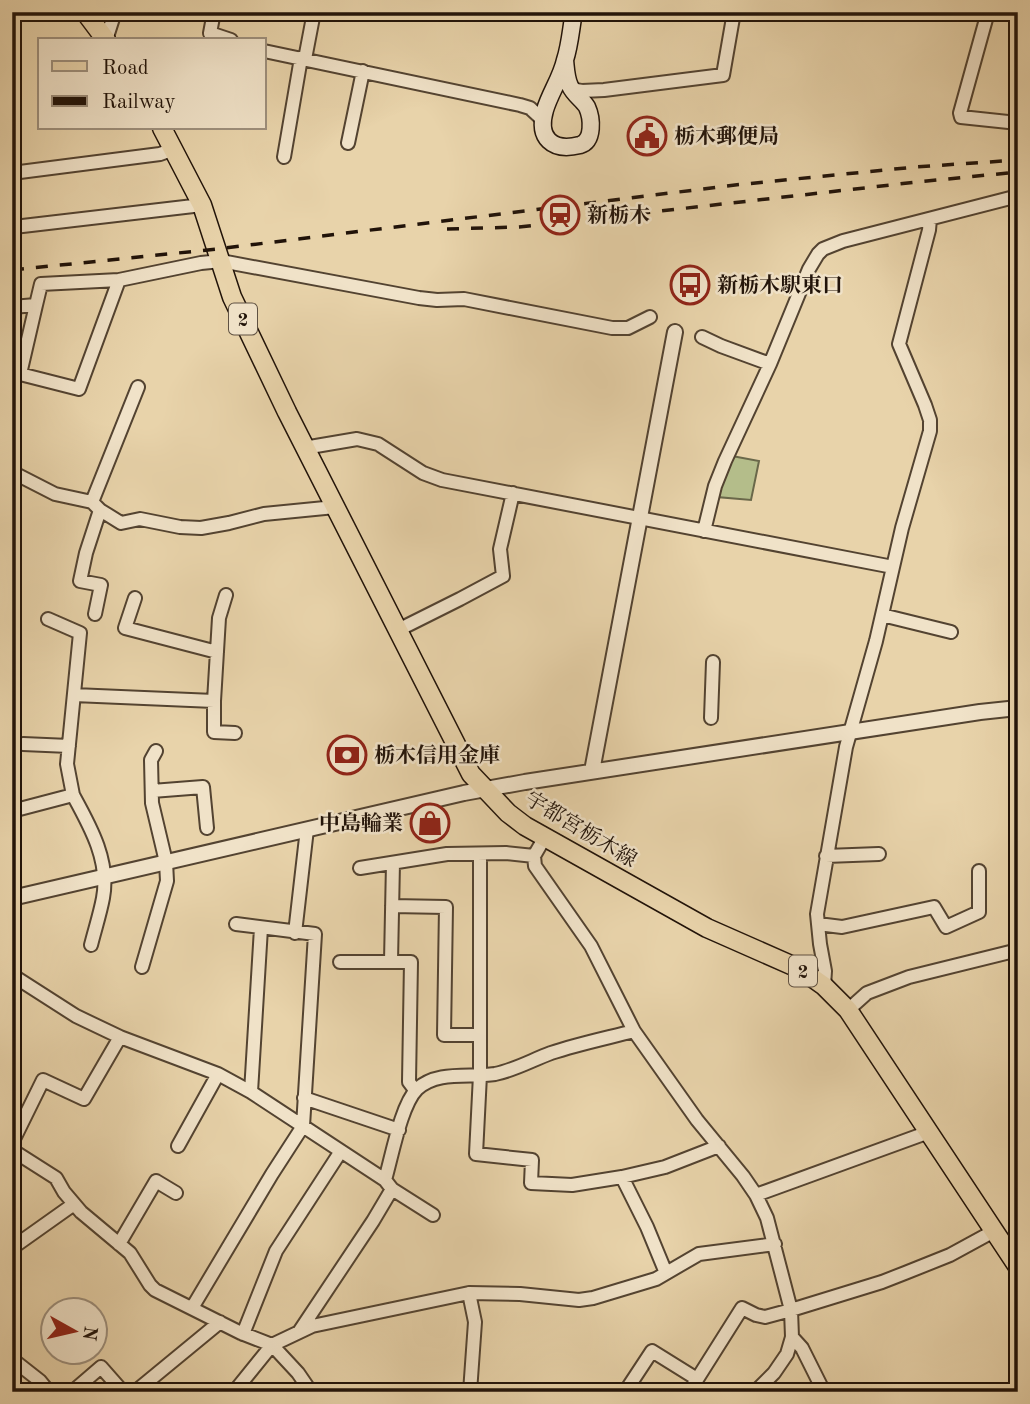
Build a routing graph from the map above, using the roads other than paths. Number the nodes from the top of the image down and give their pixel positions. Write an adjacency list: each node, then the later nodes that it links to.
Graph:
1 (85, 12): 8 (main road)
2 (115, 12): 9 (street)
3 (214, 12): 10 (street)
4 (314, 12): 12 (street)
5 (574, 12): 13 (main road)
6 (734, 12): 16 (street)
7 (988, 12): 21 (street)
8 (104, 38)
9 (107, 38)
10 (224, 38)
11 (266, 51): 12 (street)
12 (303, 59): 14 (street); 25 (street)
13 (565, 60): 15 (main road); 17 (main road)
14 (363, 71): 18 (street); 23 (street)
15 (571, 89): 16 (street); 19 (main road)
16 (604, 90): 19 (street)
17 (552, 93): 18 (street); 20 (main road)
18 (520, 105): 20 (street)
19 (588, 109): 20 (main road)
20 (543, 120)
21 (1018, 123)
22 (163, 130): 24 (main road, 宇都宮栃木線 / 2)
23 (348, 144)
24 (174, 149): 26 (street); 28 (main road, 宇都宮栃木線 / 2)
25 (284, 157)
26 (12, 173)
27 (1018, 196): 29 (street)
28 (202, 205): 30 (street); 31 (main road, 宇都宮栃木線 / 2)
29 (930, 219): 38 (street); 47 (street)
30 (12, 222)
31 (221, 261): 32 (street); 35 (street); 40 (main road, 宇都宮栃木線 / 2)
32 (119, 280): 33 (street); 33 (street)
33 (36, 305): 34 (street)
34 (12, 307)
35 (650, 317)
36 (675, 332): 45 (street)
37 (702, 337): 38 (street)
38 (770, 364): 46 (street)
39 (138, 387): 43 (street)
40 (304, 448): 42 (street); 44 (main road, 宇都宮栃木線 / 2)
41 (12, 472): 43 (street)
42 (513, 493): 45 (street); 53 (street)
43 (96, 506): 44 (street); 50 (street)
44 (335, 507): 53 (main road, 宇都宮栃木線 / 2)
45 (639, 518): 46 (street); 66 (street)
46 (704, 531): 47 (street)
47 (893, 567): 51 (street)
48 (226, 595): 55 (street)
49 (135, 598): 55 (street)
50 (95, 614)
51 (882, 615): 54 (street); 61 (street)
52 (48, 619): 57 (street)
53 (398, 630): 67 (main road, 宇都宮栃木線 / 2)
54 (951, 632)
55 (217, 652): 58 (street)
56 (713, 662): 60 (street)
57 (74, 695): 58 (street); 64 (street)
58 (214, 701): 62 (street)
59 (1018, 708): 61 (street)
60 (710, 718)
61 (849, 732): 66 (street); 77 (street)
62 (235, 733)
63 (23, 744): 64 (street)
64 (69, 746): 69 (street)
65 (156, 751): 68 (street)
66 (592, 771): 67 (street)
67 (486, 789): 72 (street); 73 (main road, 宇都宮栃木線 / 2)
68 (152, 791): 71 (street); 78 (street)
69 (73, 795): 70 (street); 82 (street)
70 (12, 811)
71 (207, 828)
72 (307, 829): 78 (street); 88 (street)
73 (545, 837): 76 (street); 95 (main road, 宇都宮栃木線 / 2)
74 (480, 854): 76 (street); 79 (street); 98 (street)
75 (879, 854): 77 (street)
76 (534, 856): 97 (street)
77 (826, 856): 86 (street)
78 (166, 862): 82 (street); 93 (street)
79 (393, 863): 80 (street); 84 (street)
80 (360, 868)
81 (979, 871): 86 (street)
82 (104, 877): 83 (street); 89 (street)
83 (12, 898)
84 (392, 906): 91 (street); 98 (street)
85 (236, 924): 87 (street)
86 (818, 924): 95 (street)
87 (261, 928): 88 (street); 103 (street)
88 (295, 933): 104 (street)
89 (91, 945)
90 (1018, 950): 96 (street)
91 (391, 961): 92 (street); 102 (street)
92 (340, 962)
93 (142, 967)
94 (12, 975): 99 (street)
95 (824, 986): 96 (main road, 宇都宮栃木線 / 2)
96 (848, 1010): 107 (main road, 宇都宮栃木線 / 2)
97 (634, 1031): 101 (street); 110 (street)
98 (480, 1035): 101 (street)
99 (120, 1037): 100 (street); 108 (street)
100 (218, 1074): 103 (street); 109 (street)
101 (480, 1075): 102 (street); 113 (street)
102 (415, 1090): 106 (street)
103 (251, 1092): 105 (street)
104 (304, 1098): 105 (street); 106 (street)
105 (303, 1126): 112 (street); 126 (street)
106 (399, 1130): 114 (street)
107 (929, 1132): 116 (street); 119 (main road, 宇都宮栃木線 / 2)
108 (12, 1143)
109 (178, 1146)
110 (719, 1146): 113 (street); 116 (street)
111 (12, 1150): 117 (street)
112 (341, 1151): 114 (street); 130 (street)
113 (622, 1177): 124 (street)
114 (389, 1184): 118 (street); 129 (street)
115 (176, 1193): 120 (street)
116 (756, 1195): 121 (street)
117 (74, 1204): 120 (street); 122 (street)
118 (433, 1215)
119 (994, 1231): 123 (main road, 宇都宮栃木線 / 2); 127 (street)
120 (119, 1244): 126 (street)
121 (775, 1244): 124 (street); 127 (street)
122 (12, 1248)
123 (1018, 1267)
124 (666, 1273): 125 (street)
125 (469, 1293): 129 (street); 141 (street)
126 (192, 1308): 128 (street)
127 (791, 1310): 131 (street); 134 (street)
128 (220, 1322): 130 (street); 138 (street)
129 (298, 1333): 132 (street)
130 (243, 1334): 132 (street)
131 (792, 1337): 144 (street); 145 (street)
132 (272, 1345): 139 (street); 140 (street)
133 (12, 1359): 135 (street)
134 (697, 1379): 142 (street); 143 (street)
135 (49, 1392)
136 (72, 1392): 137 (street)
137 (123, 1392)
138 (135, 1392)
139 (234, 1392)
140 (311, 1392)
141 (470, 1392)
142 (625, 1392)
143 (689, 1392)
144 (755, 1392)
145 (824, 1392)

